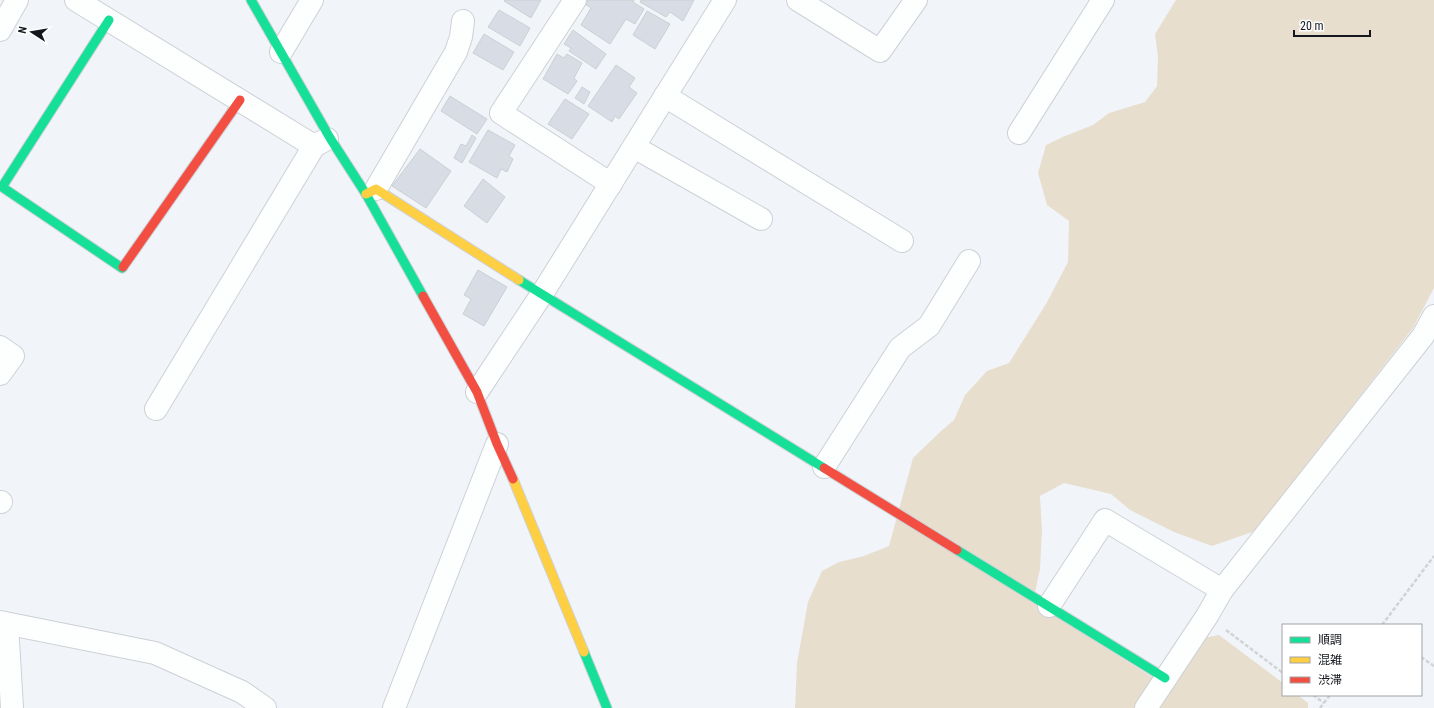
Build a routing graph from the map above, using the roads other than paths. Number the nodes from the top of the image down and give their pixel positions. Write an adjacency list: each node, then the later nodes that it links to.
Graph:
1 (17, 0): 12 (street)
2 (76, 0): 10 (street)
3 (251, 0): 13 (street)
4 (312, 0): 13 (street)
5 (575, 0): 19 (street)
6 (725, 0): 14 (street)
7 (798, 0): 8 (street)
8 (916, 0)
9 (1103, 0): 16 (street)
10 (109, 20): 15 (street); 15 (street)
11 (462, 21): 20 (street)
12 (0, 30)
13 (281, 52): 17 (street)
14 (665, 96): 18 (street); 22 (street)
15 (240, 100): 17 (street)
16 (1019, 133)
17 (322, 142): 20 (street); 29 (street)
18 (634, 147): 19 (street); 21 (street)
19 (611, 184): 24 (street)
20 (371, 191): 24 (street); 28 (street)
21 (761, 219)
22 (902, 240)
23 (969, 262): 31 (street)
24 (542, 294): 28 (street); 31 (street)
25 (1434, 316): 32 (street)
26 (0, 347): 27 (street)
27 (0, 374)
28 (477, 392): 30 (street)
29 (156, 409)
30 (497, 444): 39 (street); 40 (street)
31 (824, 467): 33 (street)
32 (1222, 590): 33 (street); 35 (street)
33 (1049, 606): 35 (street)
34 (3, 623): 36 (street); 37 (street)
35 (1165, 678): 41 (street)
36 (241, 700): 38 (street)
37 (12, 708)
38 (265, 708)
39 (394, 708)
40 (607, 708)
41 (1146, 708)

